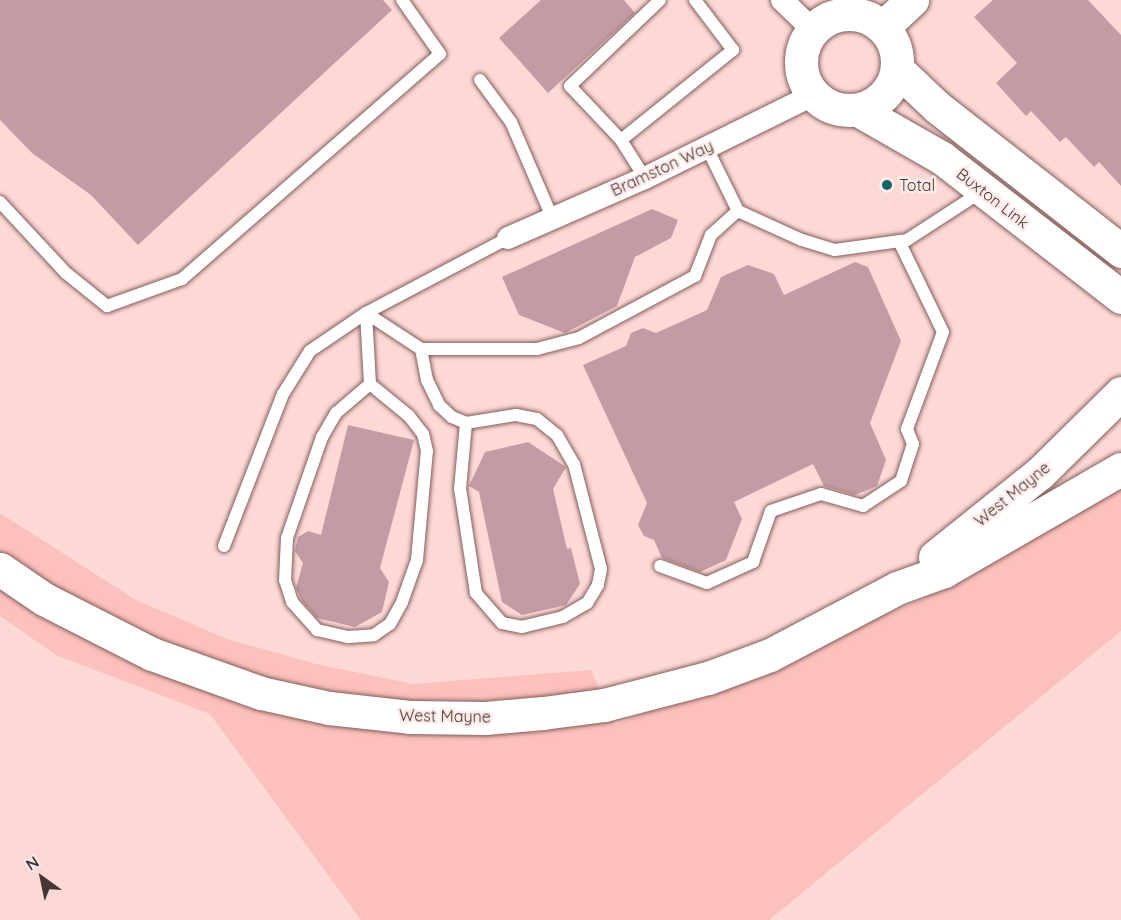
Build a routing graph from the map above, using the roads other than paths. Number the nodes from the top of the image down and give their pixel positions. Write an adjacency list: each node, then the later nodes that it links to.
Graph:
1 (402, 0): 16 (lane)
2 (660, 0): 12 (lane)
3 (695, 0): 12 (lane)
4 (782, 0): 7 (street)
5 (912, 0): 6 (main road)
6 (883, 27): 7 (main road); 8 (main road)
7 (813, 30): 10 (main road)
8 (897, 69): 11 (main road); 21 (main road)
9 (480, 80): 18 (lane)
10 (813, 95): 11 (main road); 13 (street, Bramston Way)
11 (858, 110): 15 (main road, Buxton Link)
12 (621, 140): 14 (lane)
13 (707, 148): 14 (street, Bramston Way); 17 (lane)
14 (645, 178): 18 (street, Bramston Way)
15 (983, 190): 20 (lane); 22 (main road, Buxton Link)
16 (0, 202)
17 (738, 211): 20 (lane); 24 (lane)
18 (552, 217): 19 (street, Bramston Way)
19 (508, 238): 23 (lane)
20 (899, 241): 30 (lane)
21 (1121, 250)
22 (1121, 297)
23 (366, 314): 24 (lane); 25 (lane); 29 (lane)
24 (421, 349): 27 (lane)
25 (370, 384): 25 (lane)
26 (1121, 393): 32 (main road, West Mayne)
27 (466, 423): 27 (lane)
28 (1121, 469): 32 (main road, West Mayne)
29 (224, 546)
30 (660, 566)
31 (0, 569): 32 (main road, West Mayne)
32 (897, 588)

